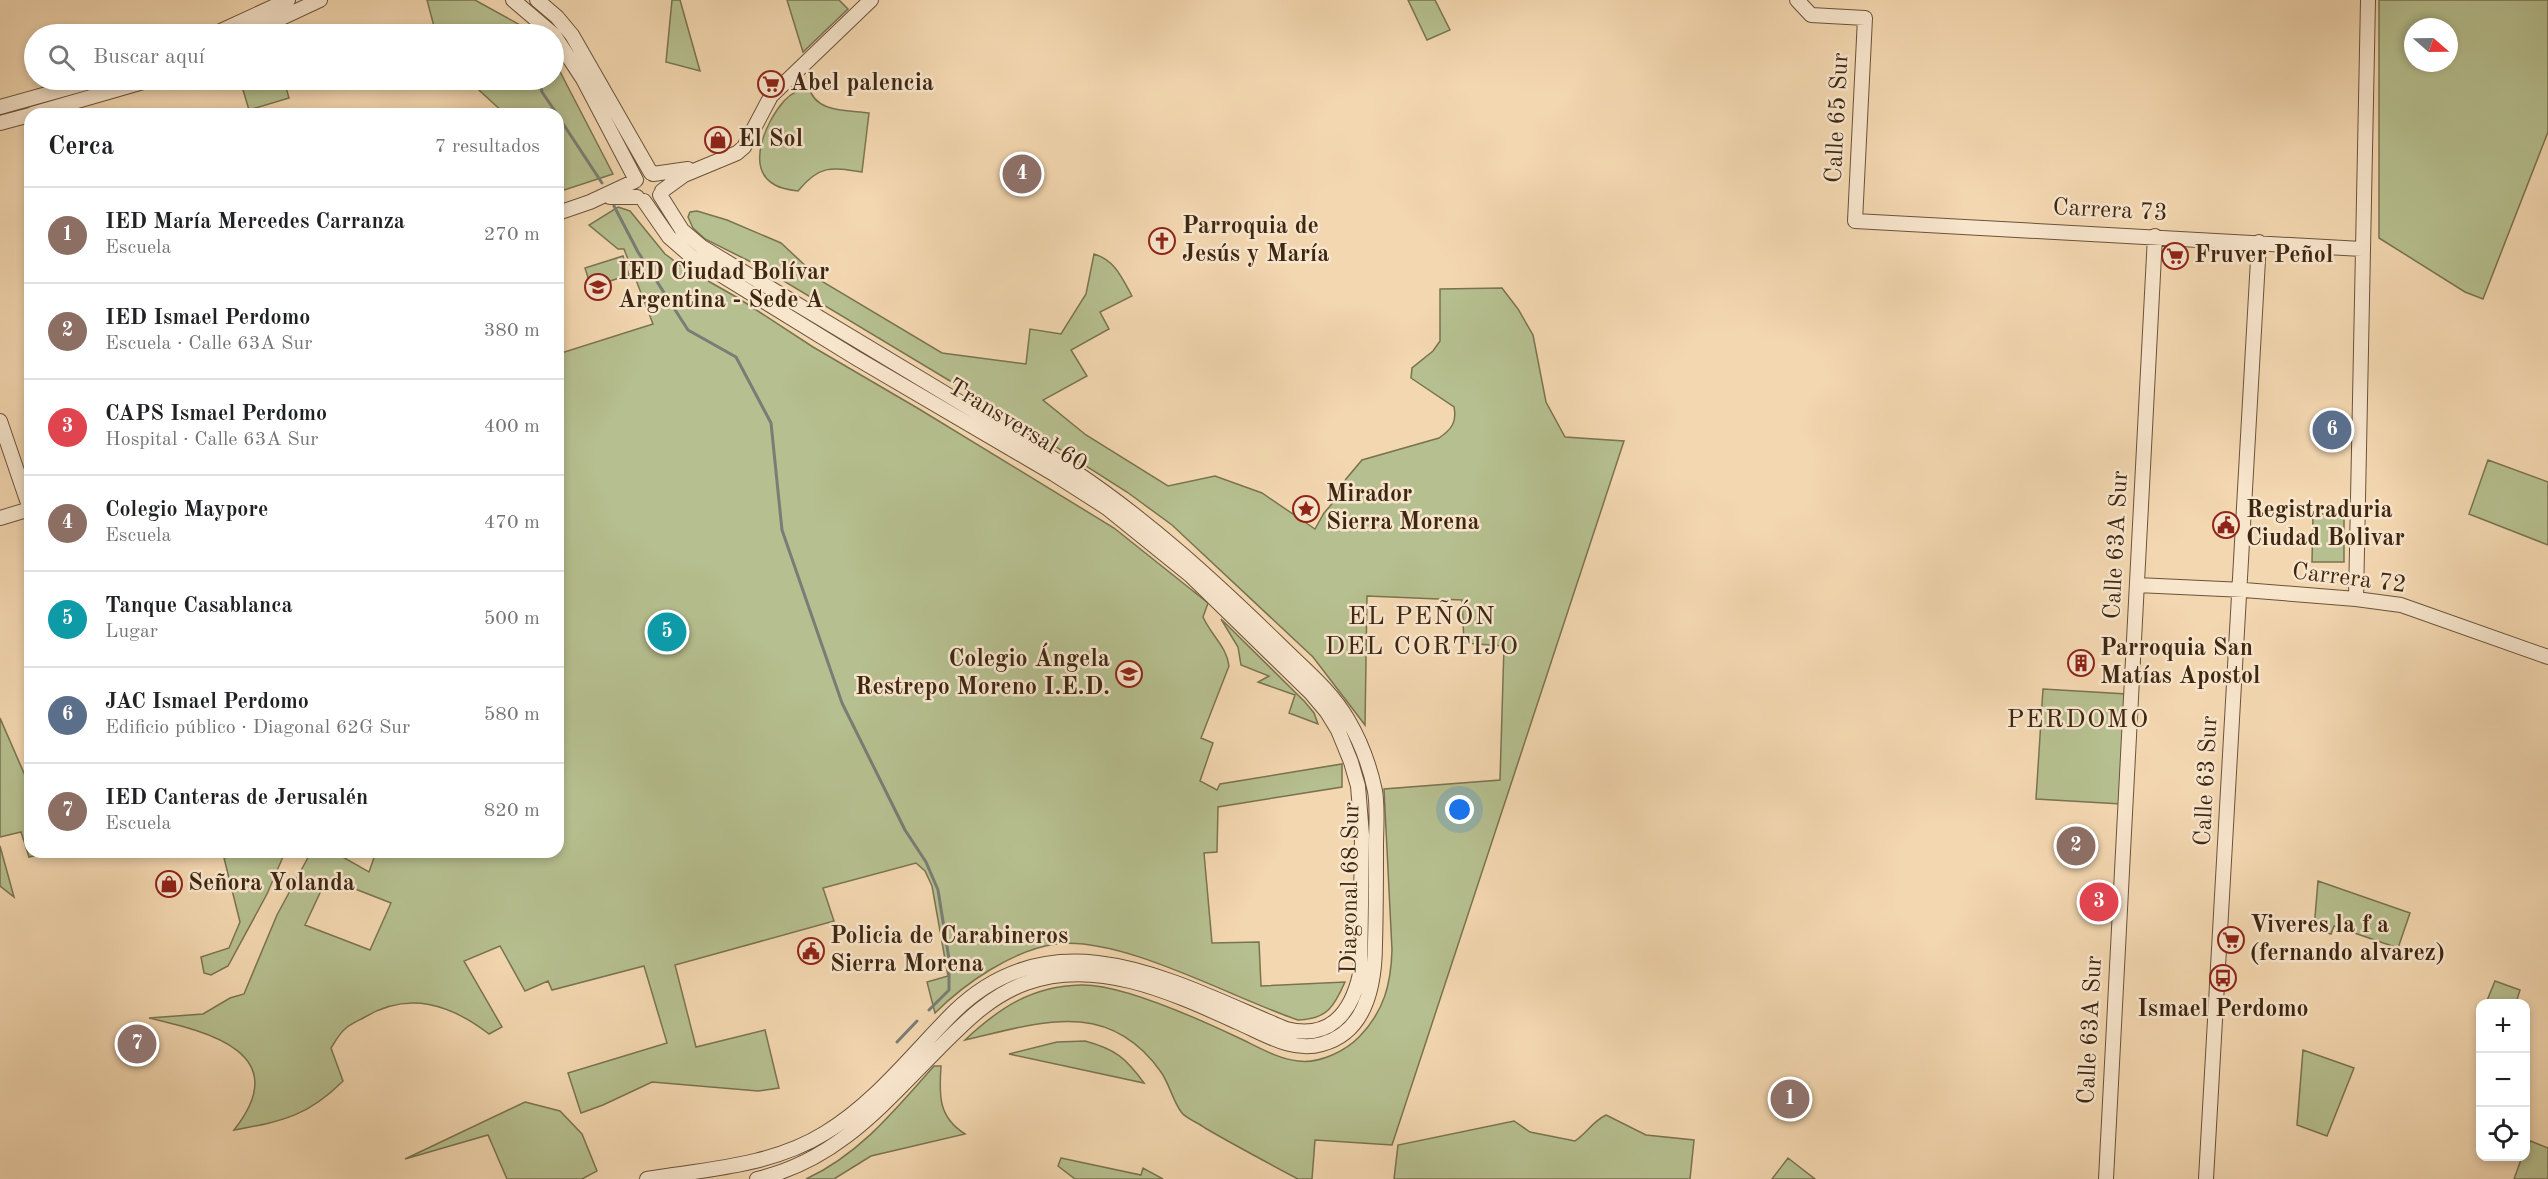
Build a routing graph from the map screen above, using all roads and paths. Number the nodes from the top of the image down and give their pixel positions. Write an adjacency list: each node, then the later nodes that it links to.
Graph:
1 (288, 0): 8 (street)
2 (320, 0): 9 (street)
3 (513, 0): 10 (street)
4 (537, 0): 11 (street)
5 (871, 0): 20 (street)
6 (1797, 0): 27 (street, Calle 65 Sur)
7 (2368, 0): 30 (street)
8 (236, 24)
9 (268, 24)
10 (540, 24)
11 (563, 24)
12 (564, 25): 21 (street)
13 (564, 49): 22 (street)
14 (61, 90): 16 (street)
15 (115, 90): 17 (street)
16 (0, 107)
17 (52, 108)
18 (24, 116): 19 (street)
19 (0, 123)
20 (699, 168): 21 (street); 23 (street)
21 (652, 174): 22 (street); 23 (street)
22 (636, 181): 24 (street); 25 (street)
23 (661, 193): 24 (street); 39 (street, Transversal 60)
24 (640, 199): 25 (street); 40 (street, Transversal 60)
25 (590, 202): 26 (street)
26 (564, 211)
27 (1855, 221): 28 (street, Carrera 73)
28 (2155, 236): 29 (street, Carrera 73); 35 (street, Calle 63A Sur)
29 (2259, 242): 30 (street, Carrera 73); 36 (street, Calle 63 Sur)
30 (2362, 249): 37 (street)
31 (0, 421): 32 (street)
32 (24, 491)
33 (24, 511): 34 (street)
34 (0, 518)
35 (2137, 585): 36 (street, Carrera 72); 44 (street, Calle 63A Sur)
36 (2240, 590): 37 (street, Carrera 72); 45 (street, Calle 63 Sur)
37 (2356, 599): 38 (street, Carrera 72)
38 (2548, 657)
39 (1348, 720): 41 (street, Diagonal 68 Sur)
40 (1338, 730): 41 (street, Diagonal 68 Sur)
41 (1324, 1036): 42 (street); 43 (street)
42 (647, 1179)
43 (757, 1179)
44 (2106, 1179)
45 (2206, 1179)

